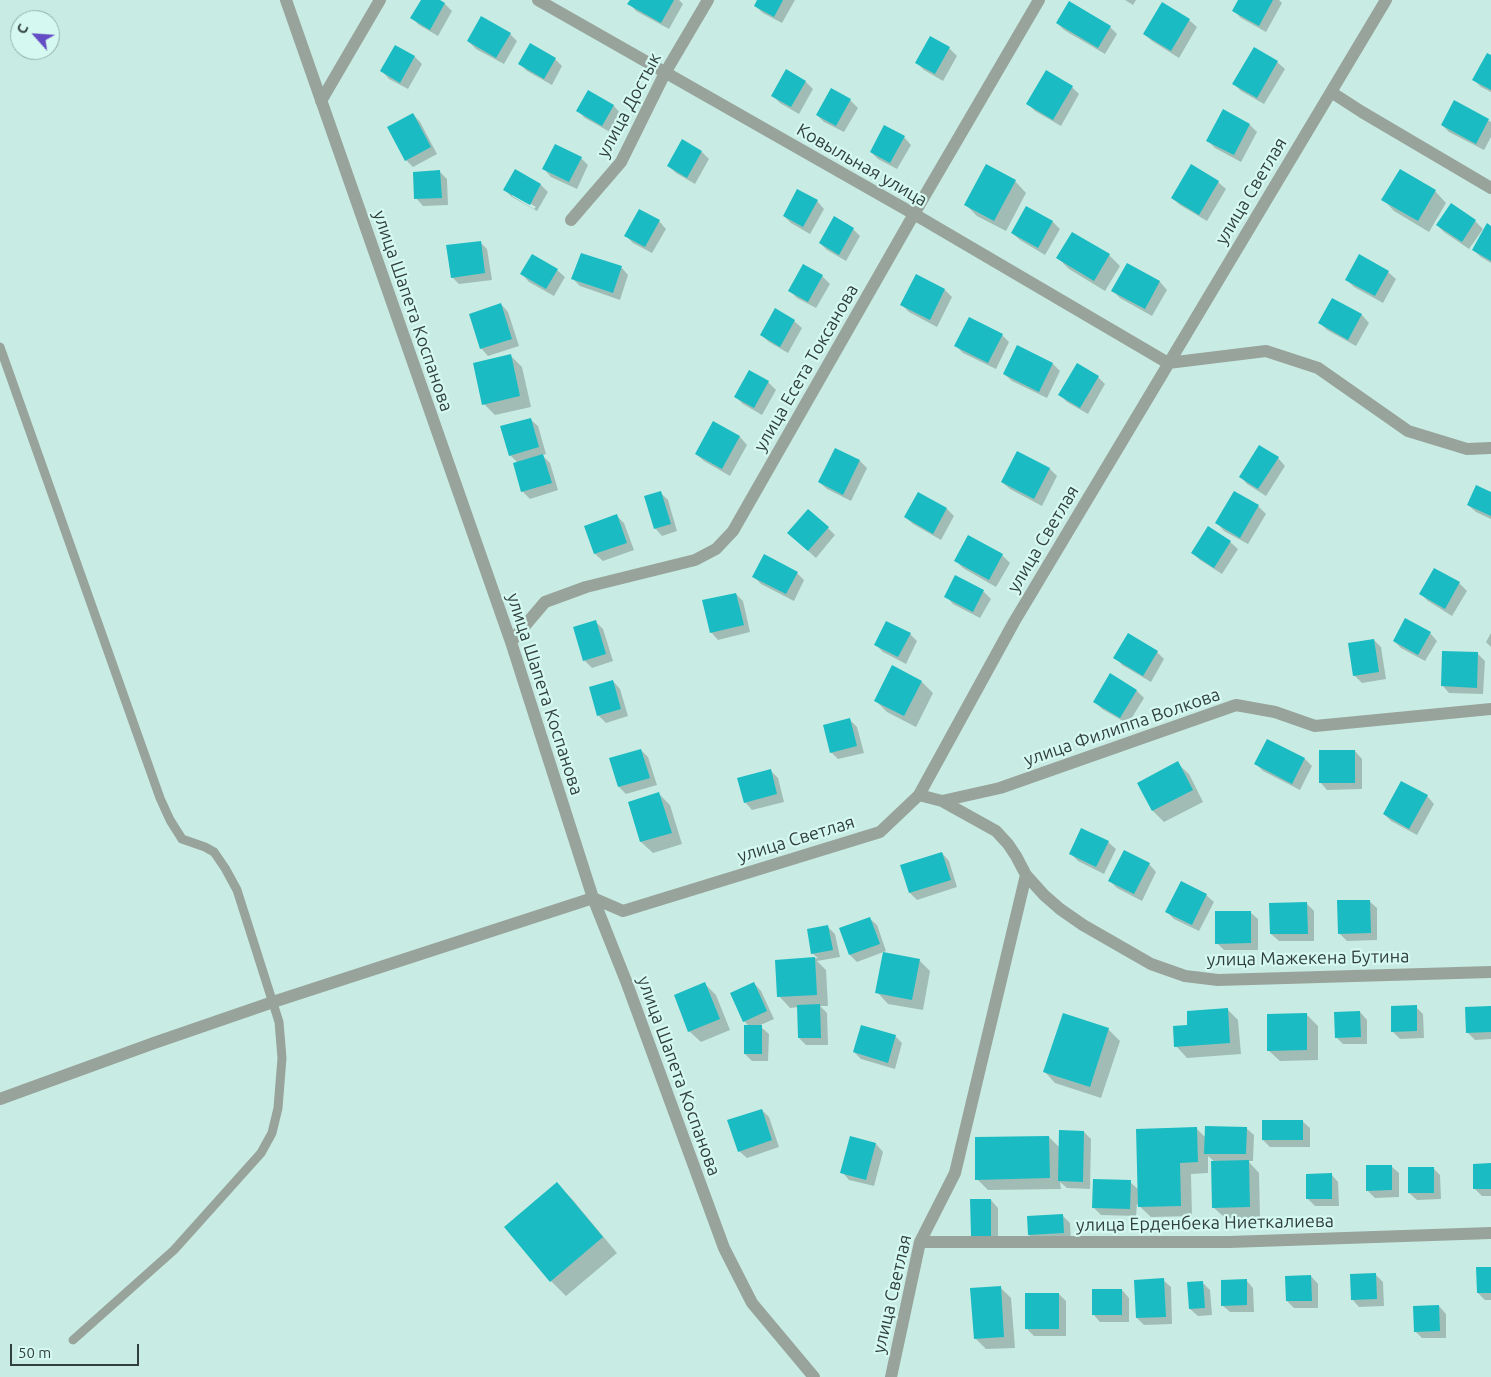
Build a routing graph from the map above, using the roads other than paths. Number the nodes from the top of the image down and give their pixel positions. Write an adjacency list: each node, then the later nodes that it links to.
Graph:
1 (286, 0): 9 (street, улица Шапета Коспанова)
2 (380, 0): 9 (street)
3 (538, 0): 7 (street, Ковыльная улица)
4 (708, 0): 7 (street, улица Достык)
5 (1039, 0): 11 (street, улица Есета Токсанова)
6 (1386, 0): 8 (street, улица Светлая)
7 (665, 73): 11 (street, Ковыльная улица); 12 (street, улица Достык)
8 (1331, 92): 10 (street); 14 (street, улица Светлая)
9 (321, 101): 16 (street, улица Шапета Коспанова)
10 (1491, 188)
11 (914, 214): 14 (street, Ковыльная улица); 16 (street, улица Есета Токсанова)
12 (571, 220)
13 (0, 350): 23 (lane)
14 (1168, 363): 15 (street); 18 (street, улица Светлая)
15 (1491, 448)
16 (511, 642): 21 (street, улица Шапета Коспанова)
17 (1491, 709): 19 (street, улица Филиппа Волкова)
18 (919, 795): 19 (street, улица Мажекена Бутина); 21 (street, улица Светлая)
19 (942, 801): 20 (street, улица Мажекена Бутина)
20 (1026, 875): 22 (street, улица Мажекена Бутина); 26 (street, улица Светлая)
21 (594, 898): 23 (street); 28 (street, улица Шапета Коспанова)
22 (1491, 972)
23 (273, 1002): 24 (street); 27 (lane)
24 (0, 1099)
25 (1491, 1233): 26 (street, улица Ерденбека Ниеткалиева)
26 (920, 1242): 29 (street, улица Светлая)
27 (73, 1340)
28 (814, 1377)
29 (891, 1377)

